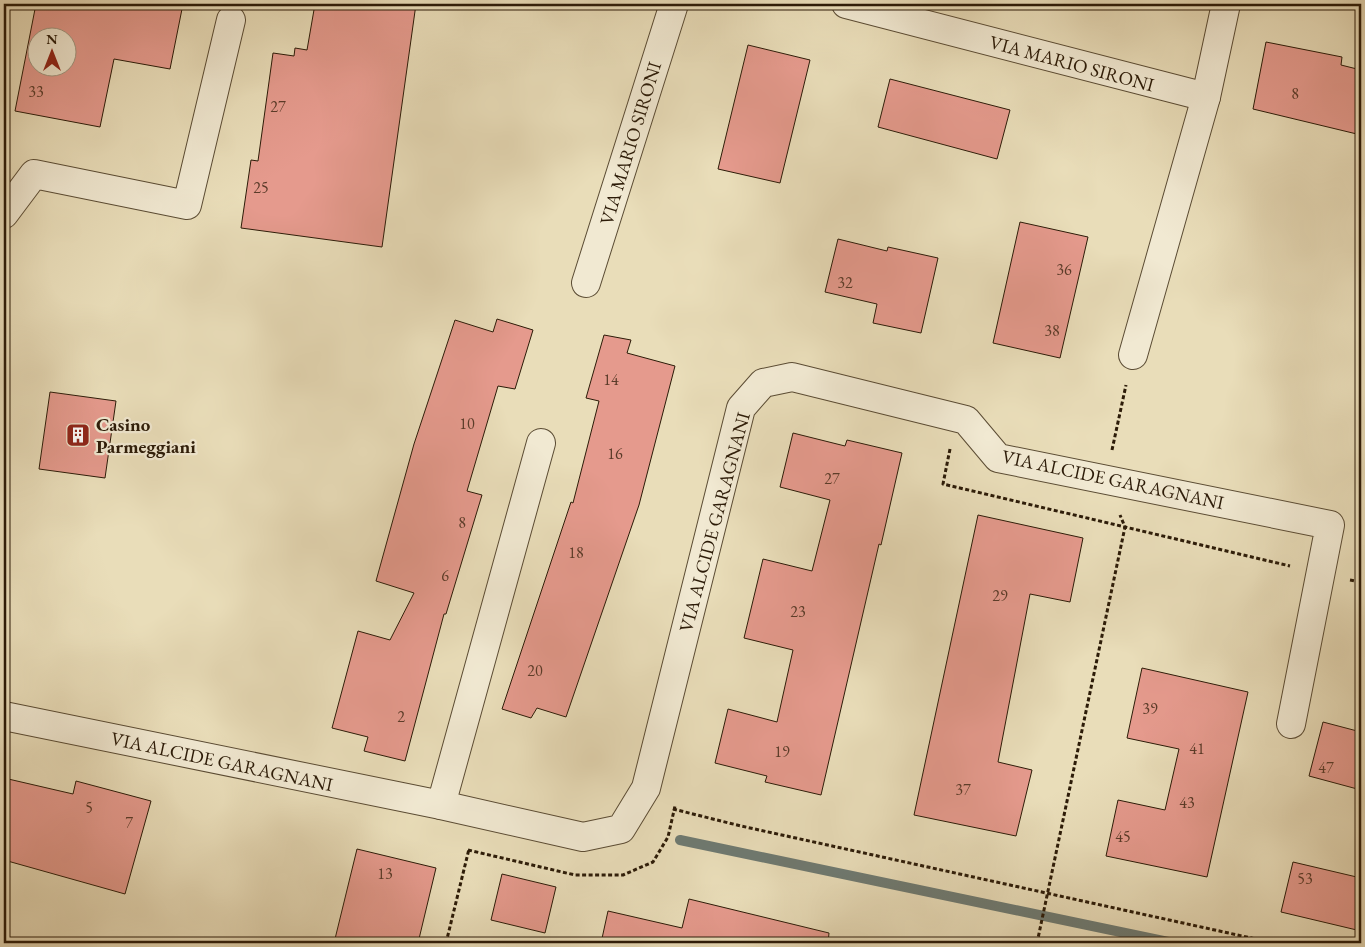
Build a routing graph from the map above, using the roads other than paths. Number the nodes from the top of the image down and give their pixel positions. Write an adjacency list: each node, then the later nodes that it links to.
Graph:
1 (674, 4): 7 (street, VIA MARIO SIRONI)
2 (846, 4): 5 (street, VIA MARIO SIRONI)
3 (1226, 4): 5 (street)
4 (231, 20): 6 (street)
5 (1206, 97): 8 (street)
6 (4, 214)
7 (586, 283)
8 (1133, 355)
9 (541, 443): 12 (street)
10 (4, 716): 12 (street, VIA ALCIDE GARAGNANI)
11 (1291, 724): 12 (street, VIA ALCIDE GARAGNANI)
12 (441, 806)

